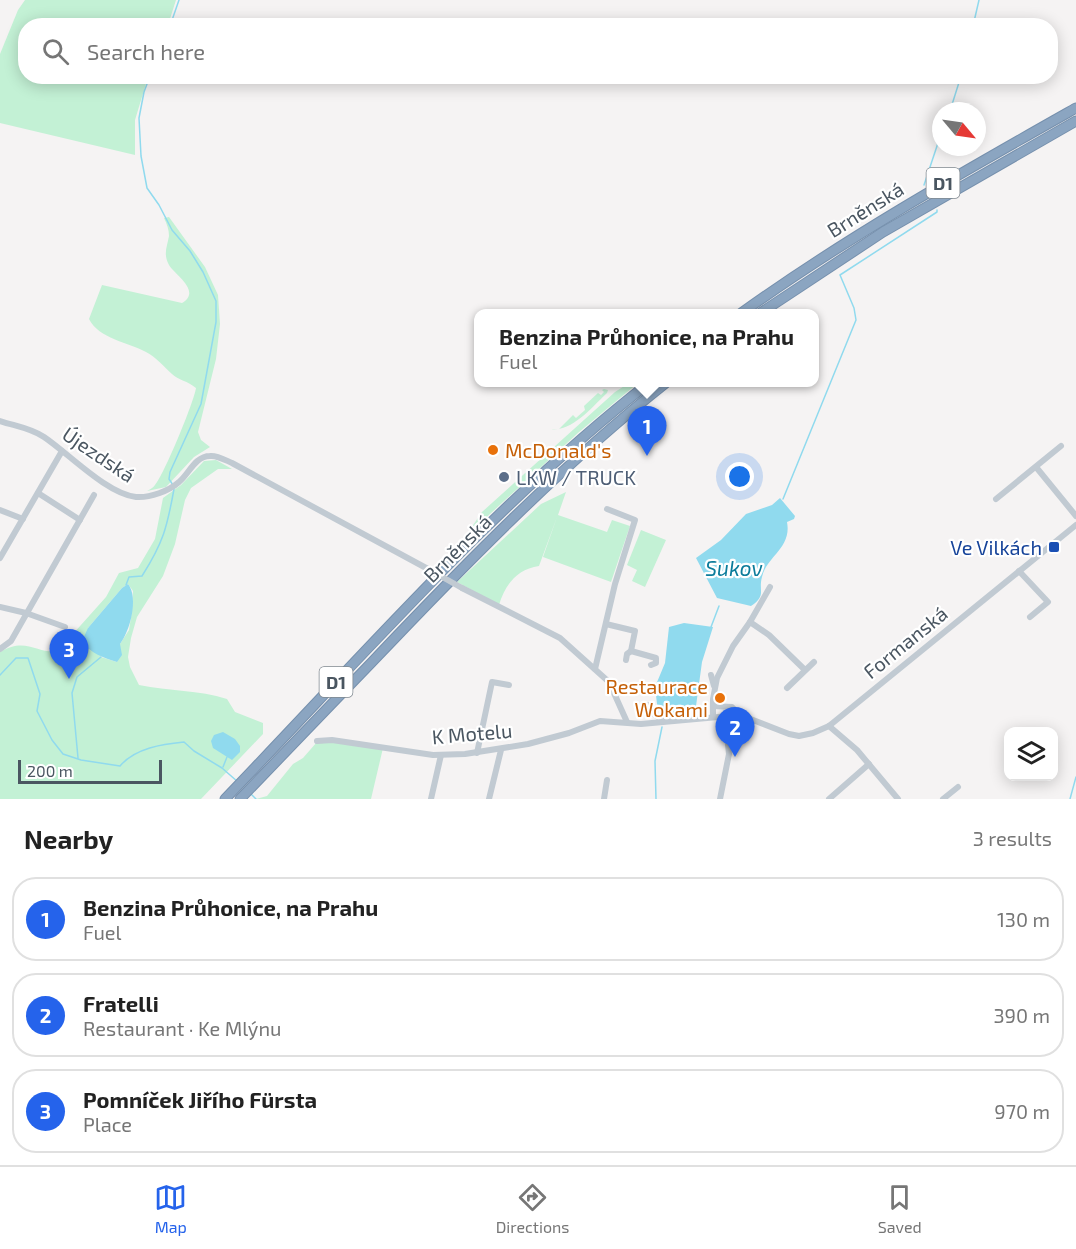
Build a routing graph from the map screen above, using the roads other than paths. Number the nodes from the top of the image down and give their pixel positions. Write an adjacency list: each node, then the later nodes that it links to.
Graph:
1 (1076, 108): 3 (highway, Brněnská / D1)
2 (1076, 121): 4 (highway, Brněnská / D1)
3 (747, 309)
4 (766, 309)
5 (644, 387): 54 (highway, Brněnská / D1)
6 (662, 387): 55 (highway, Brněnská / D1)
7 (0, 421): 9 (street, Újezdská)
8 (1062, 446): 10 (street)
9 (62, 451): 11 (street); 34 (street, Újezdská, bridge)
10 (1036, 467): 13 (street); 16 (street)
11 (38, 493): 17 (street); 18 (street)
12 (94, 495): 18 (street)
13 (996, 499)
14 (606, 509): 27 (street)
15 (0, 510): 17 (street)
16 (1076, 516)
17 (22, 519): 20 (street)
18 (80, 520): 24 (street)
19 (1076, 525): 21 (street, Formanská)
20 (0, 558)
21 (1019, 571): 25 (street); 46 (street, Formanská)
22 (770, 587): 26 (street)
23 (0, 607): 24 (street)
24 (26, 613): 28 (street); 29 (street)
25 (1030, 617)
26 (750, 622): 35 (street); 38 (street)
27 (606, 624): 30 (street); 34 (street)
28 (65, 627)
29 (0, 650)
30 (631, 651): 31 (street); 33 (street)
31 (626, 660)
32 (814, 662): 35 (street)
33 (651, 665)
34 (595, 669): 44 (street)
35 (805, 670): 39 (street)
36 (711, 675): 38 (street)
37 (509, 684): 49 (street)
38 (715, 687): 41 (street)
39 (787, 688)
40 (648, 705): 45 (street)
41 (713, 706): 42 (street, Formanská); 43 (street)
42 (740, 715): 43 (street, Formanská); 46 (street, Formanská); 59 (street)
43 (713, 717): 45 (street, Formanská)
44 (627, 722): 45 (street, Formanská); 48 (street, K Motelu)
45 (665, 722)
46 (829, 726): 51 (street)
47 (317, 741): 50 (street, K Motelu)
48 (501, 750): 49 (street, K Motelu); 57 (street)
49 (477, 753): 50 (street, K Motelu)
50 (441, 755): 56 (street)
51 (869, 765): 60 (street); 61 (street)
52 (607, 780): 58 (street)
53 (958, 787): 62 (street)
54 (227, 796)
55 (240, 799)
56 (431, 799)
57 (489, 799)
58 (604, 799)
59 (720, 799)
60 (829, 799)
61 (898, 799)
62 (943, 799)

